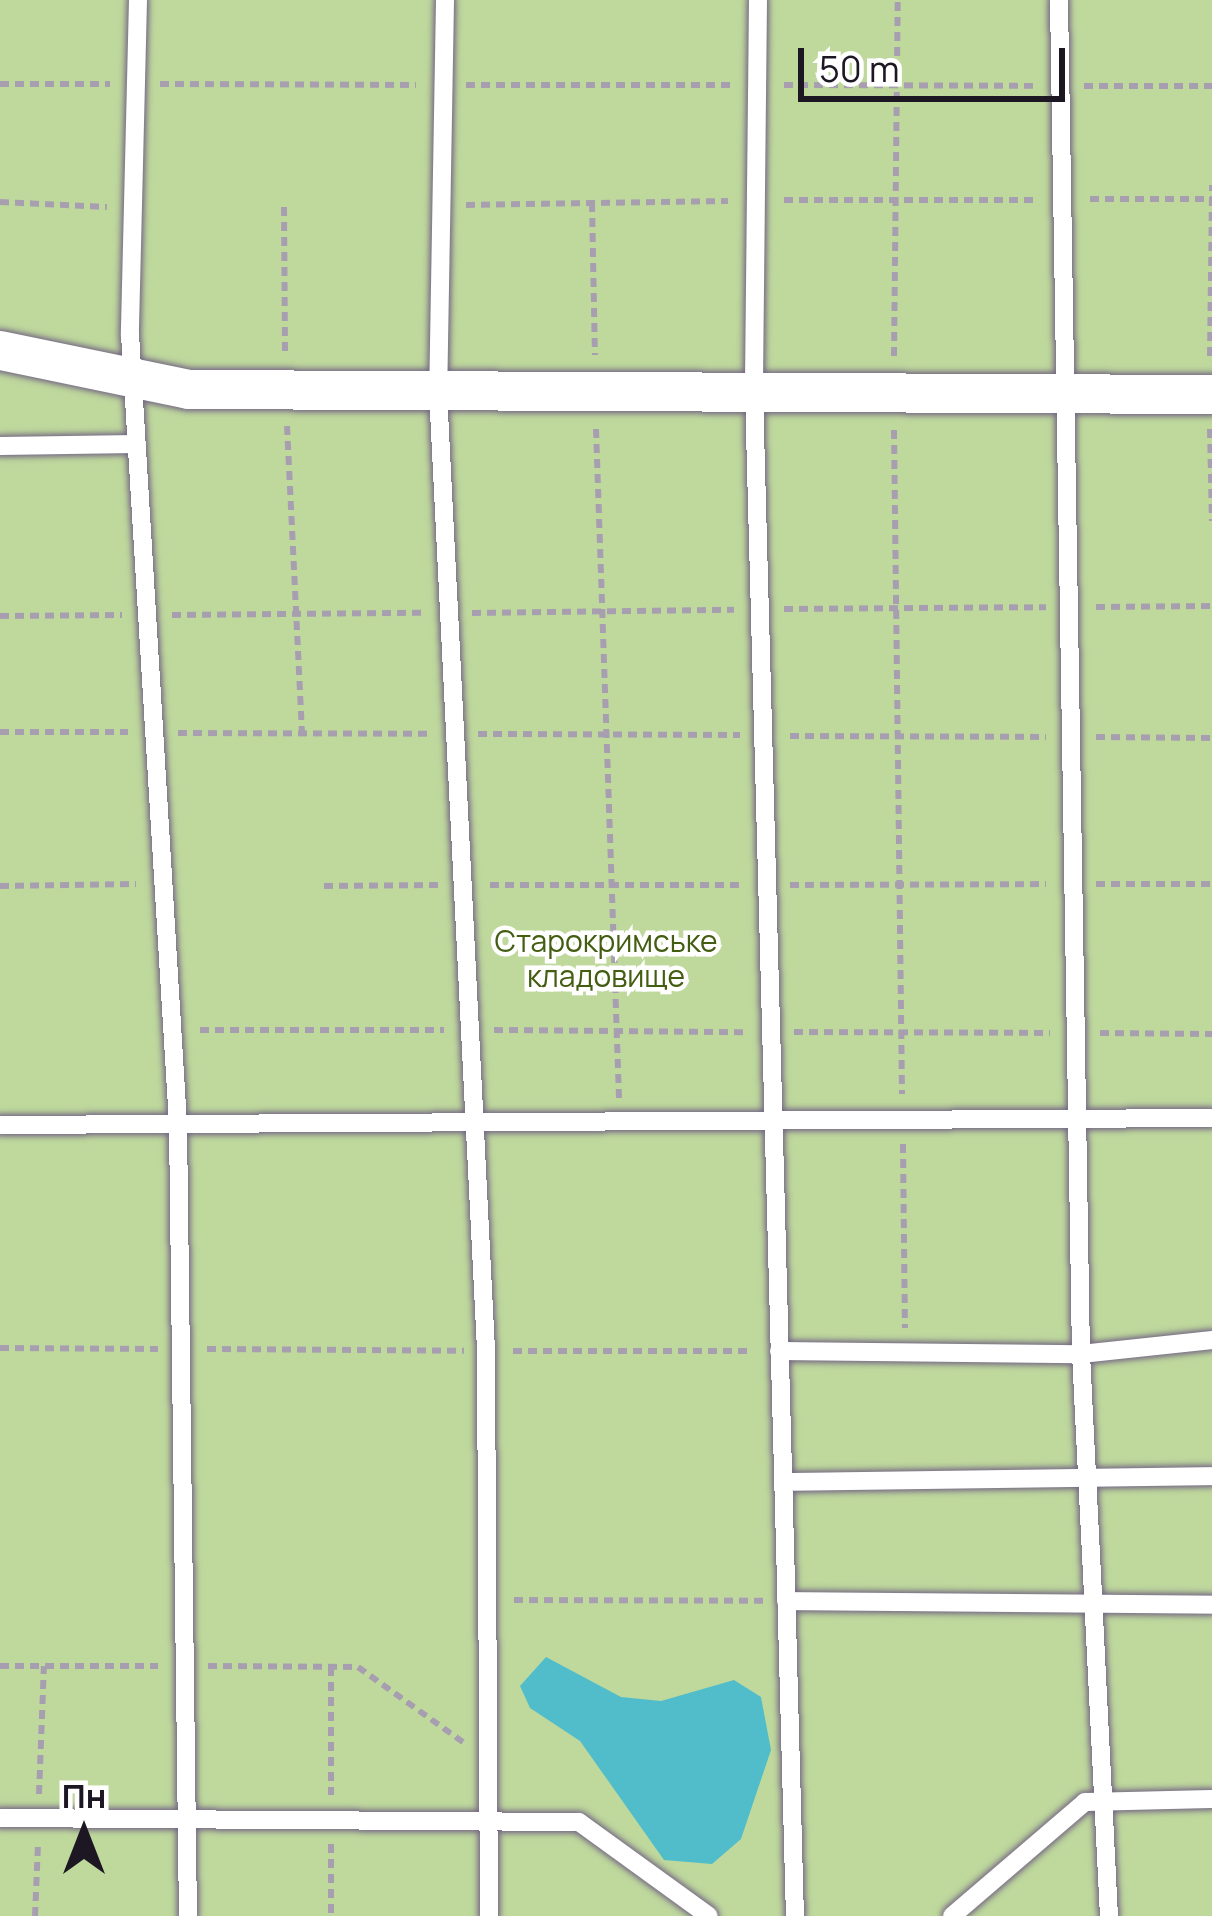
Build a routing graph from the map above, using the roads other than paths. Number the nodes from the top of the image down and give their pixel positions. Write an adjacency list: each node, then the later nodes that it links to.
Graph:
1 (137, 0): 6 (lane)
2 (445, 0): 7 (lane)
3 (758, 0): 8 (lane)
4 (1059, 0): 9 (lane)
5 (0, 350): 6 (street)
6 (132, 379): 7 (street); 11 (lane)
7 (438, 392): 8 (street); 16 (lane)
8 (754, 393): 9 (street); 15 (lane)
9 (1059, 393): 10 (street); 14 (lane)
10 (1211, 394)
11 (136, 443): 12 (lane); 17 (lane)
12 (0, 446)
13 (1212, 1118): 14 (lane)
14 (1076, 1119): 15 (lane); 21 (lane)
15 (773, 1120): 16 (lane); 20 (lane)
16 (475, 1122): 17 (lane); 32 (lane)
17 (178, 1124): 18 (lane); 31 (lane)
18 (0, 1125)
19 (1212, 1340): 21 (lane)
20 (779, 1352): 21 (lane); 24 (lane)
21 (1081, 1354): 23 (lane)
22 (1212, 1475): 23 (lane)
23 (1087, 1478): 24 (lane); 26 (lane)
24 (783, 1482): 25 (lane)
25 (786, 1601): 26 (lane); 36 (lane)
26 (1093, 1603): 27 (lane); 29 (lane)
27 (1212, 1605)
28 (1212, 1799): 29 (lane)
29 (1103, 1802): 37 (lane); 38 (lane)
30 (0, 1818): 31 (lane)
31 (189, 1820): 32 (lane); 33 (lane)
32 (488, 1822): 34 (lane); 35 (lane)
33 (188, 1916)
34 (489, 1916)
35 (709, 1916)
36 (795, 1916)
37 (952, 1916)
38 (1109, 1916)

